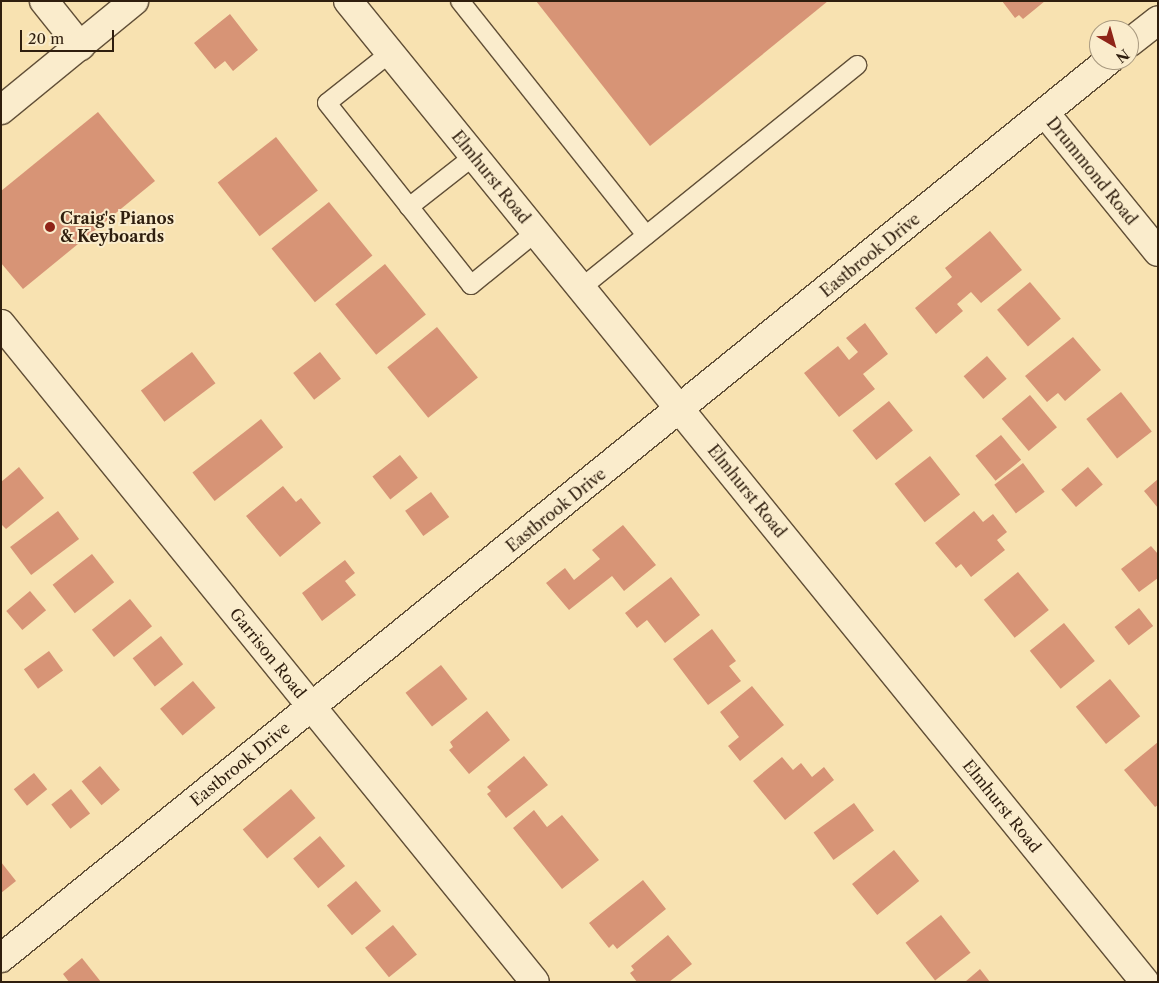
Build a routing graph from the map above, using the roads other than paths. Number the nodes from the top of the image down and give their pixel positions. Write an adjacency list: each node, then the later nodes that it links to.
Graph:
1 (44, 1): 7 (street)
2 (134, 1): 7 (street)
3 (348, 1): 8 (street, Elmhurst Road)
4 (460, 1): 16 (lane)
5 (1158, 20): 6 (street)
6 (1139, 35)
7 (80, 46): 11 (street)
8 (390, 53): 13 (street, Elmhurst Road); 14 (lane)
9 (857, 65): 16 (lane)
10 (1097, 70): 12 (street, Eastbrook Drive)
11 (1, 110)
12 (1045, 113): 17 (street, Drummond Road); 20 (street, Eastbrook Drive)
13 (474, 156): 14 (lane); 15 (street, Elmhurst Road)
14 (410, 208): 15 (lane)
15 (536, 232): 18 (street, Elmhurst Road)
16 (646, 235): 18 (lane)
17 (1158, 252)
18 (581, 288): 20 (street, Elmhurst Road)
19 (1, 324): 21 (street, Garrison Road)
20 (681, 410): 21 (street, Eastbrook Drive); 24 (street, Elmhurst Road)
21 (312, 706): 22 (street, Eastbrook Drive); 23 (street, Garrison Road)
22 (1, 958)
23 (535, 982)
24 (1145, 982)

